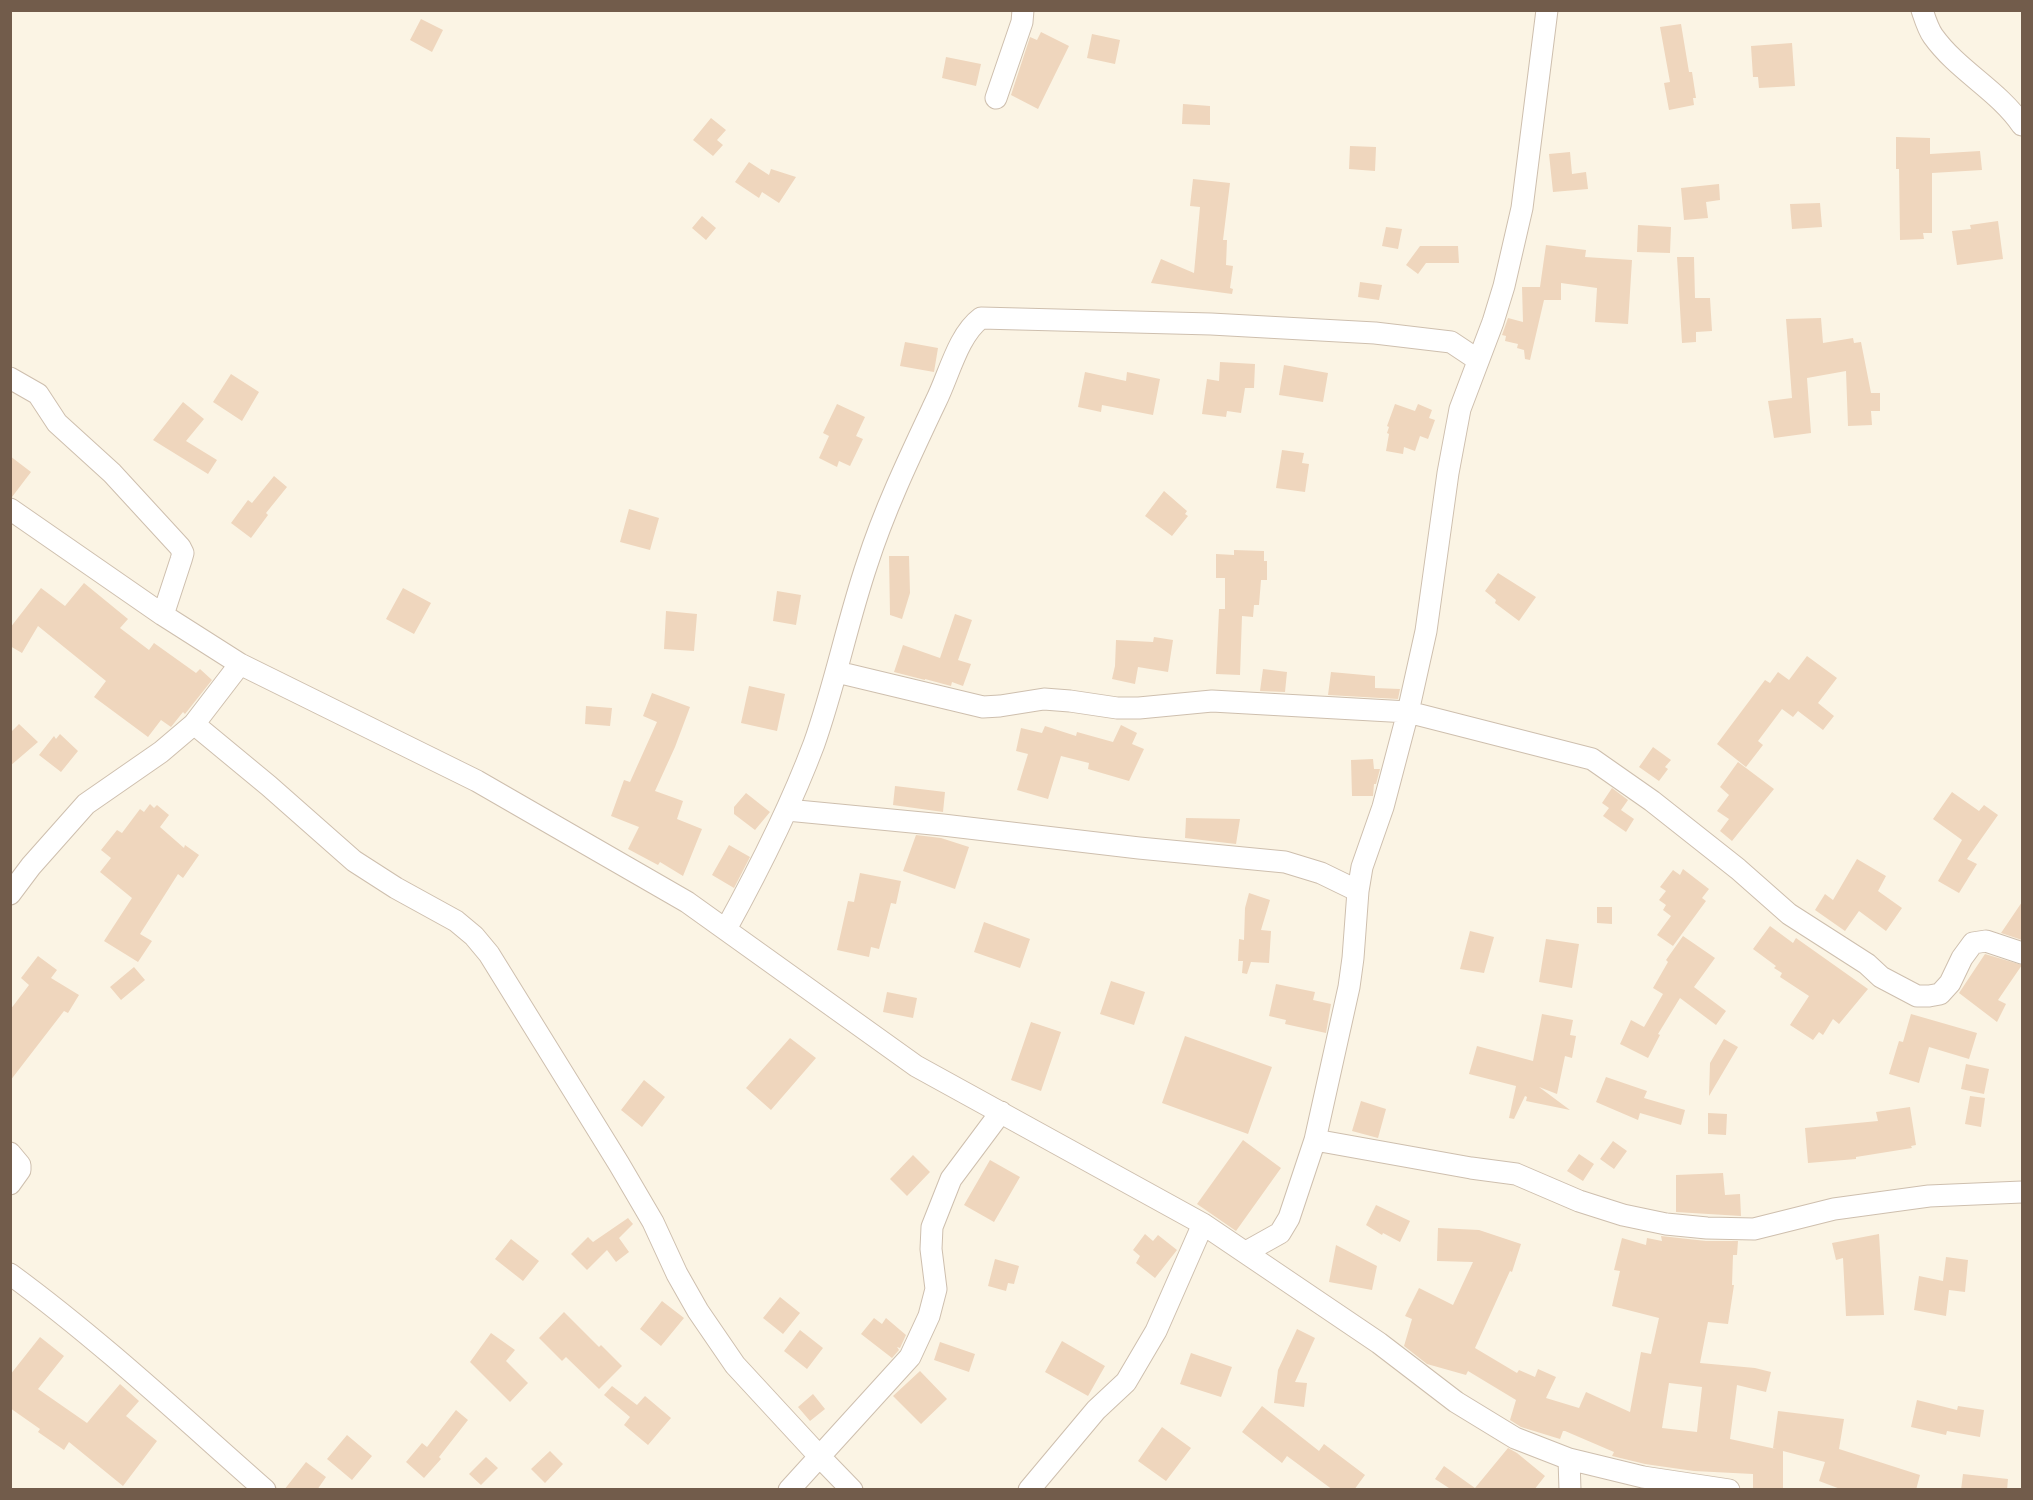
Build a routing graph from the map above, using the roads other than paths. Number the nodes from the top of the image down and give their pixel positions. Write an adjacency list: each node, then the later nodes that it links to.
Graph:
1 (1023, 10): 4 (street)
2 (1547, 10): 6 (street)
3 (1922, 10): 5 (street)
4 (996, 98)
5 (2022, 125)
6 (1478, 360): 11 (street); 12 (street)
7 (10, 378): 9 (street)
8 (10, 509): 9 (street)
9 (163, 615): 10 (street)
10 (240, 664): 13 (street); 17 (street)
11 (837, 672): 12 (street); 14 (street)
12 (1408, 712): 15 (street); 18 (street)
13 (194, 724): 16 (street); 27 (street)
14 (787, 810): 15 (street); 17 (street)
15 (1358, 891): 20 (street)
16 (10, 894)
17 (726, 929): 19 (street)
18 (2022, 953)
19 (1001, 1112): 24 (street); 27 (street)
20 (1315, 1140): 23 (street); 25 (street)
21 (10, 1154): 22 (street)
22 (10, 1184)
23 (2022, 1192)
24 (1203, 1224): 25 (street); 32 (street)
25 (1246, 1252): 28 (street)
26 (10, 1274): 29 (street)
27 (820, 1457): 30 (street); 31 (street)
28 (1569, 1459): 33 (street); 34 (street)
29 (265, 1490)
30 (789, 1490)
31 (852, 1490)
32 (1029, 1490)
33 (1570, 1490)
34 (1729, 1490)

